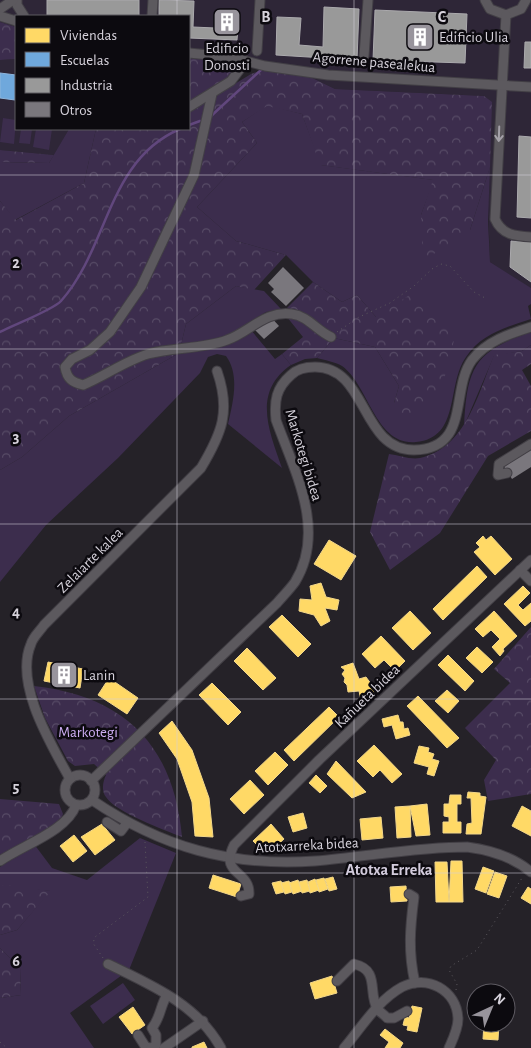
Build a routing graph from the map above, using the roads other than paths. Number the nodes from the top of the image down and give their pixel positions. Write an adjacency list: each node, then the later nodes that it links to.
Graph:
1 (13, 0): 8 (street)
2 (17, 0): 9 (street)
3 (153, 0): 10 (street)
4 (260, 0): 14 (street)
5 (368, 0): 16 (street)
6 (526, 0): 12 (street)
7 (483, 1): 12 (street)
8 (0, 10)
9 (23, 15)
10 (152, 15)
11 (0, 16): 13 (street)
12 (506, 16): 18 (street)
13 (15, 21)
14 (257, 51)
15 (190, 53): 17 (street, Agorrene pasealekua)
16 (364, 56)
17 (246, 61): 18 (street, Agorrene pasealekua); 20 (street)
18 (501, 86): 19 (street, Agorrene pasealekua); 22 (street, one-way to 22)
19 (531, 87)
20 (212, 94): 21 (street); 24 (street)
21 (190, 106)
22 (531, 237)
23 (531, 327): 32 (street, Markotegi bidea)
24 (330, 337)
25 (217, 371): 31 (street, Zelaiarte kalea)
26 (531, 444): 27 (street)
27 (507, 473)
28 (531, 560): 29 (street, Kañueta bidea)
29 (520, 570): 30 (street); 37 (street, Kañueta bidea)
30 (531, 581)
31 (70, 779): 32 (street); 34 (street)
32 (91, 781): 33 (street)
33 (92, 800): 34 (street); 36 (street, Atotxarreka bidea)
34 (76, 805): 38 (street)
35 (107, 822): 36 (street)
36 (127, 823): 37 (street, Atotxarreka bidea)
37 (229, 859): 39 (street, Atotxarreka bidea); 41 (street)
38 (0, 861)
39 (530, 870)
40 (409, 894): 44 (street)
41 (241, 896)
42 (108, 964): 45 (street)
43 (338, 981): 46 (street)
44 (415, 983): 46 (street); 54 (street)
45 (167, 995): 48 (street); 50 (street)
46 (377, 1009): 47 (street); 53 (street)
47 (407, 1011)
48 (203, 1021): 51 (street); 52 (street)
49 (138, 1036): 50 (street)
50 (150, 1048)
51 (164, 1048)
52 (220, 1048)
53 (344, 1048)
54 (449, 1048)

